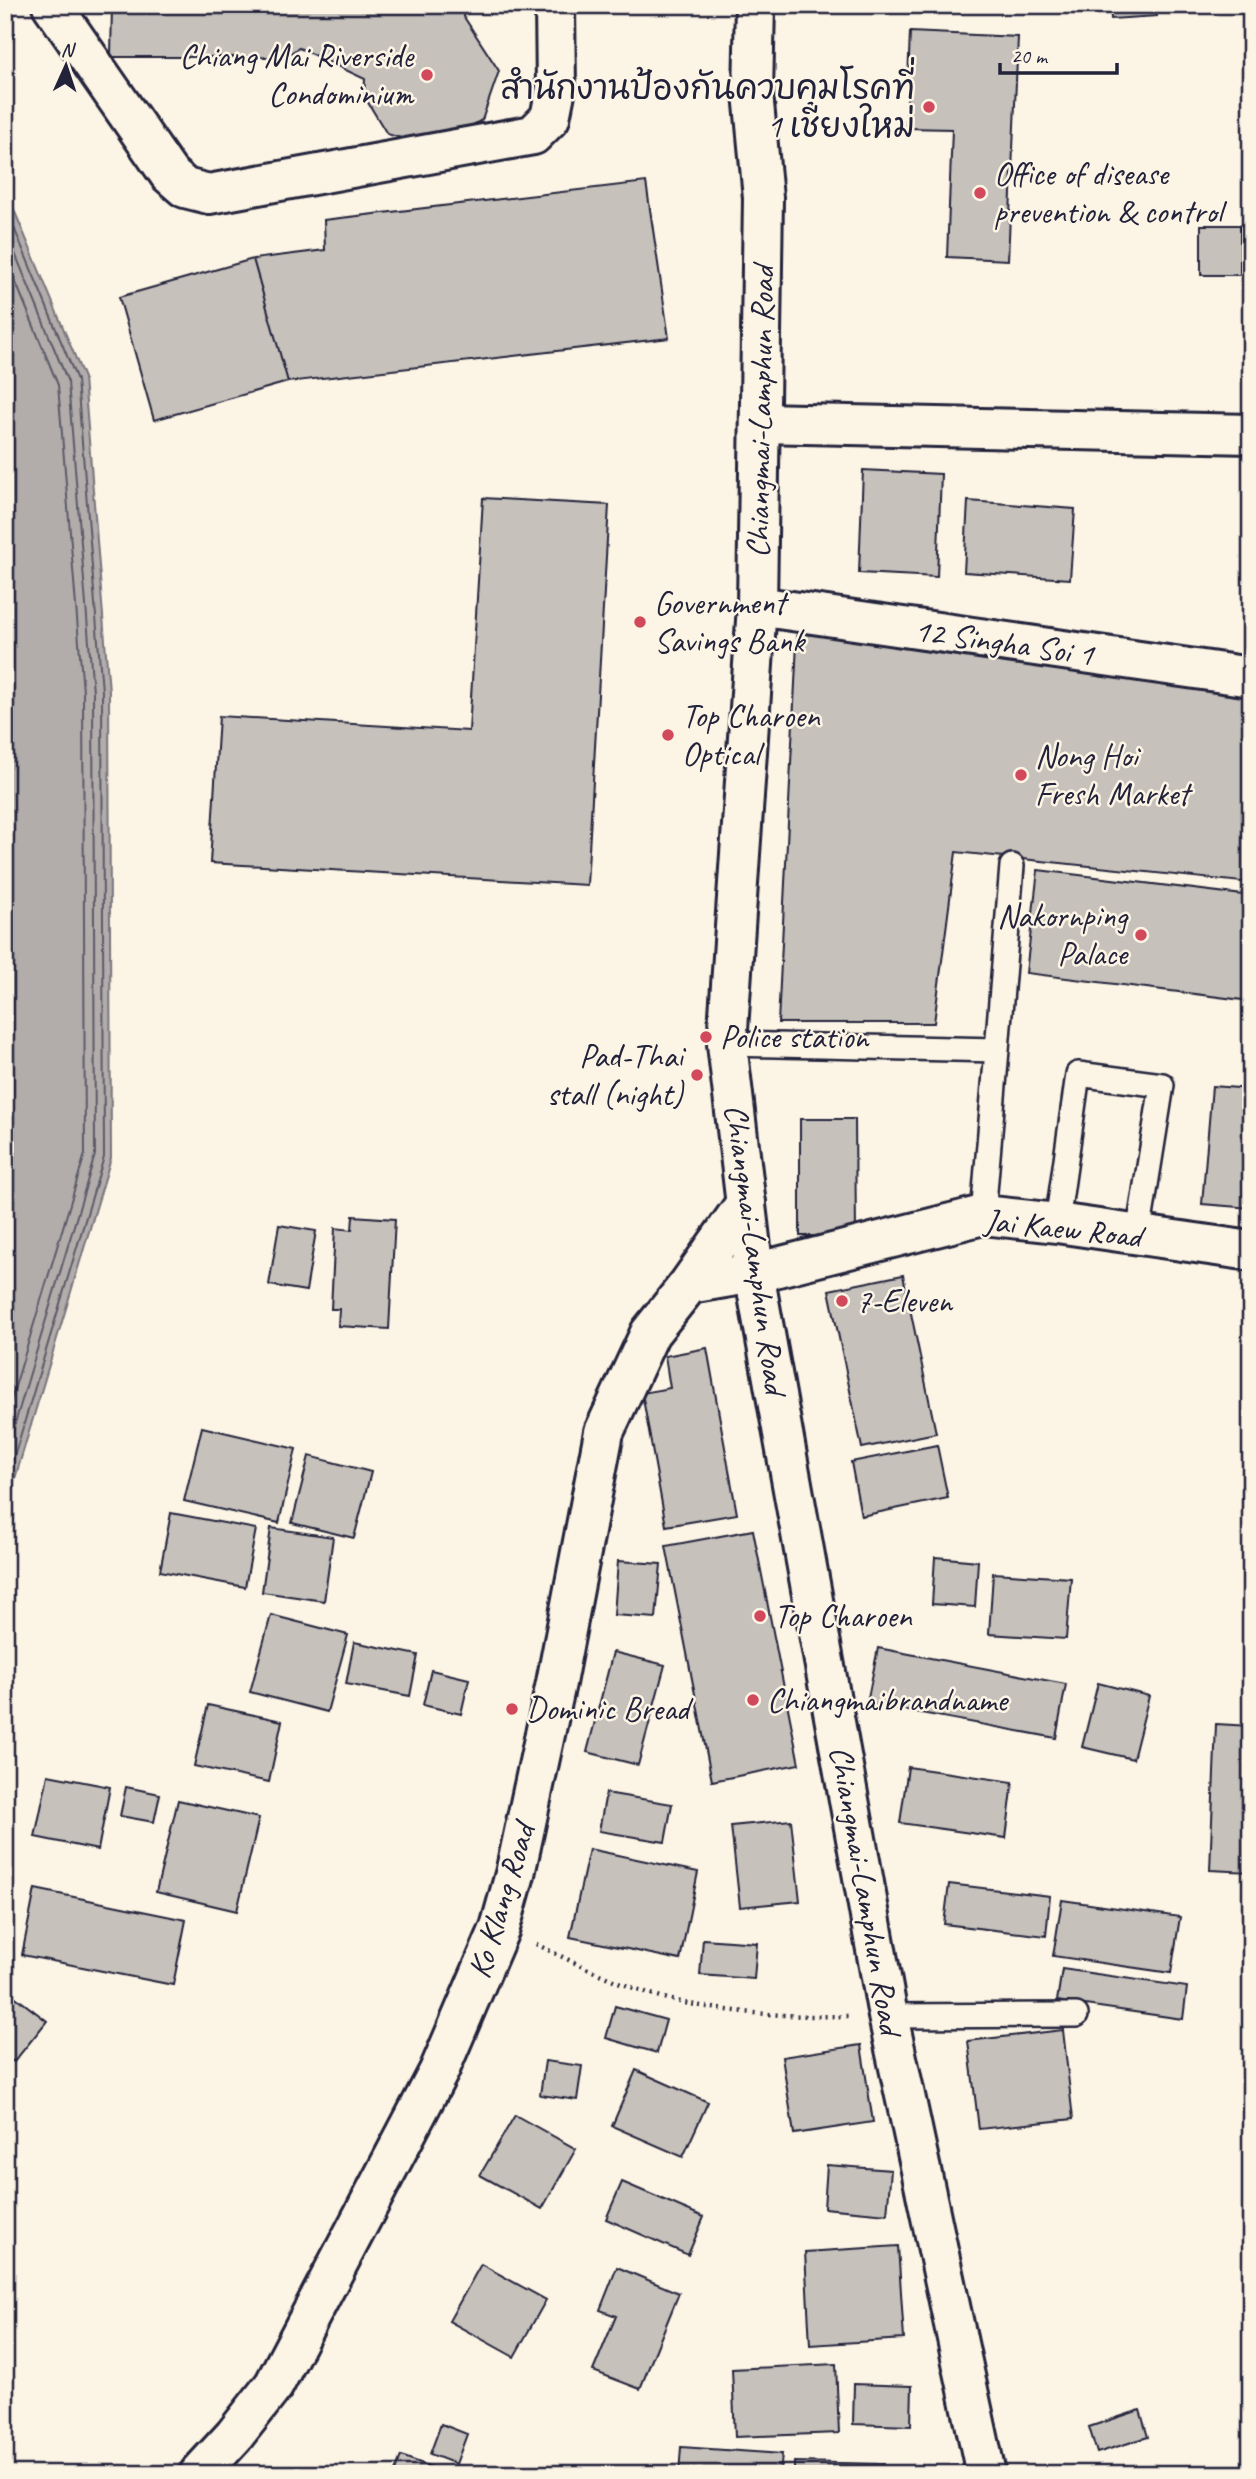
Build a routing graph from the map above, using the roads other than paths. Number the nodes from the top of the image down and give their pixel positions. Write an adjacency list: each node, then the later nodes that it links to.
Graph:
1 (52, 5): 2 (street)
2 (555, 5)
3 (755, 5): 4 (street, Chiangmai-Lamphun Road)
4 (761, 423): 5 (street); 6 (street, Chiangmai-Lamphun Road)
5 (1251, 434)
6 (757, 607): 7 (street, 12 Singha Soi 1); 9 (street, Chiangmai-Lamphun Road)
7 (1251, 677)
8 (1012, 866): 10 (lane)
9 (727, 1044): 10 (lane); 11 (street, Chiangmai-Lamphun Road)
10 (997, 1050): 12 (lane)
11 (746, 1203): 16 (street, Chiangmai-Lamphun Road); 17 (street, Ko Klang Road)
12 (983, 1215): 13 (street, Jai Kaew Road); 16 (street, Jai Kaew Road)
13 (1057, 1223): 14 (street, Jai Kaew Road); 14 (lane)
14 (1138, 1235): 15 (street, Jai Kaew Road)
15 (1251, 1251)
16 (754, 1273): 17 (street); 19 (street, Chiangmai-Lamphun Road)
17 (689, 1284): 20 (street, Ko Klang Road)
18 (1076, 2015): 19 (lane)
19 (888, 2016): 21 (street, Chiangmai-Lamphun Road)
20 (199, 2474)
21 (986, 2474)

